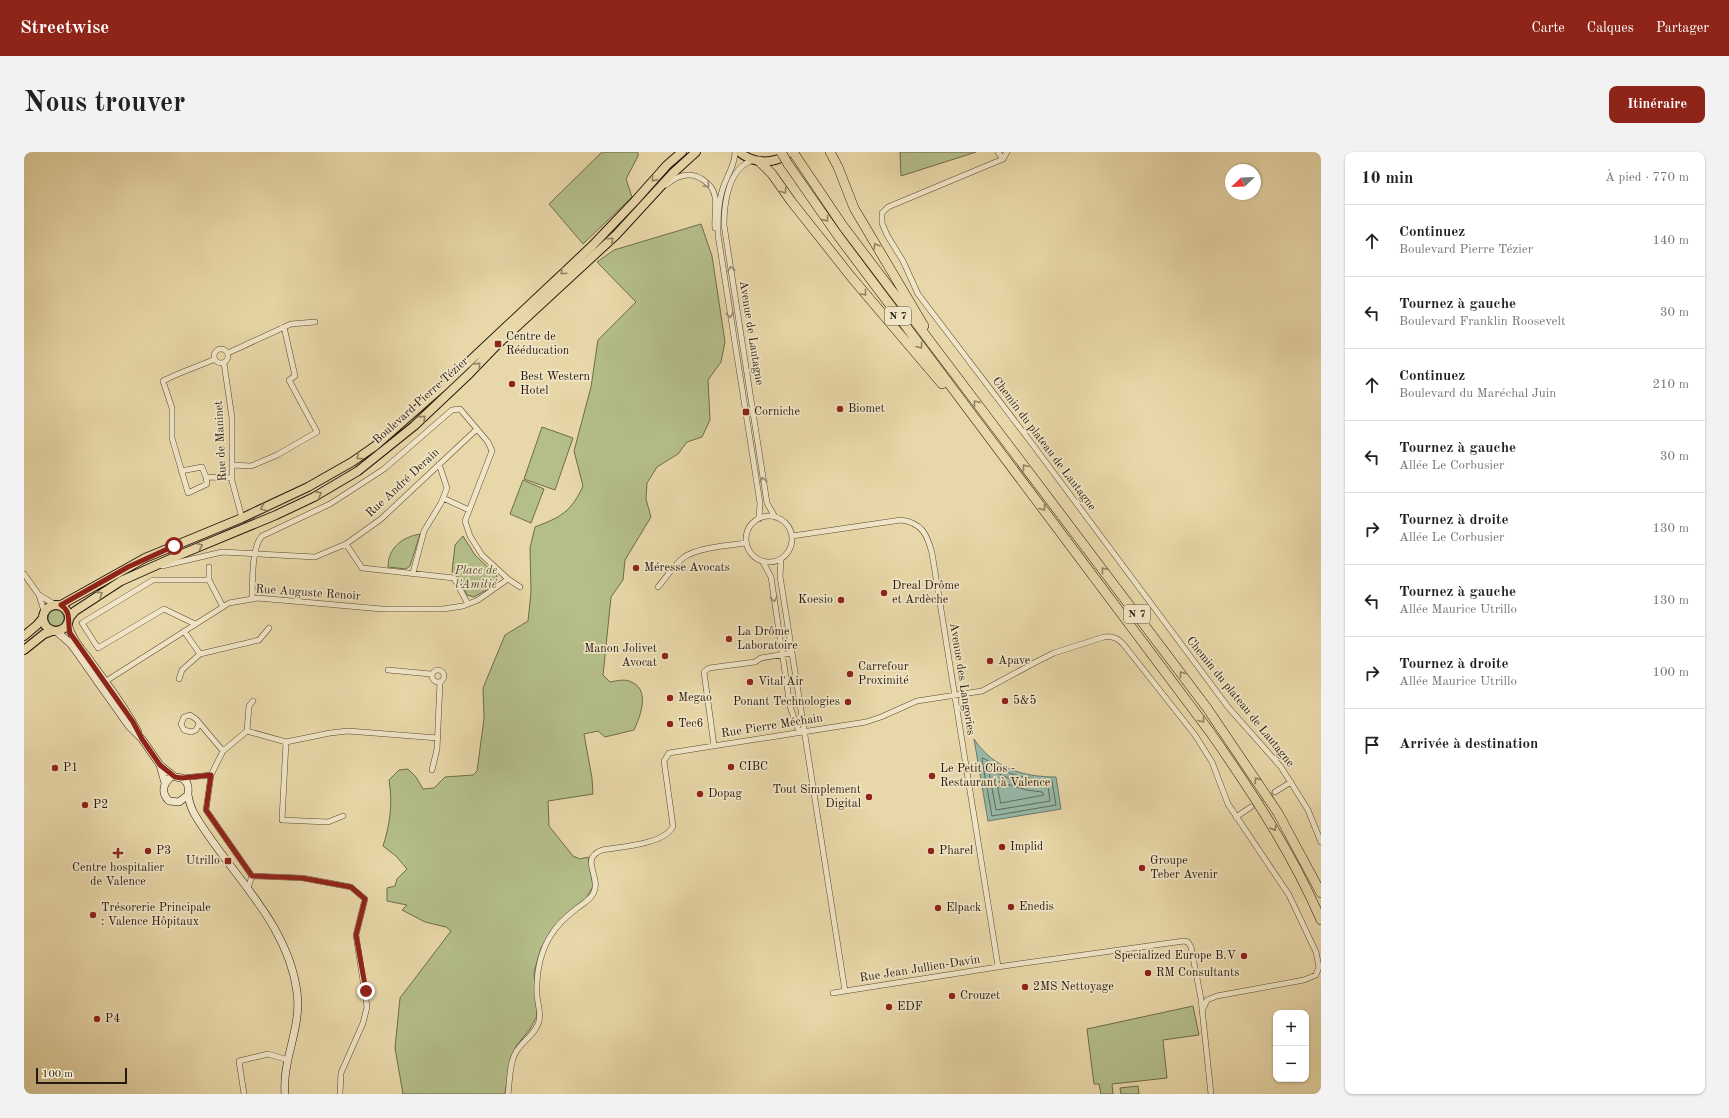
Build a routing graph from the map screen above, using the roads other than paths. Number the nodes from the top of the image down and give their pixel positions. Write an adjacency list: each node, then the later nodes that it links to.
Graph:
1 (682, 152): 30 (main road, Boulevard Pierre Tézier, one-way to 30)
2 (696, 152): 12 (main road, Boulevard Pierre Tézier)
3 (735, 152): 13 (street, Avenue de Lautagne)
4 (739, 152): 11 (main road)
5 (781, 152): 23 (highway, N 7, one-way to 23, bridge)
6 (828, 152): 19 (highway, one-way to 6)
7 (998, 152): 10 (street)
8 (1007, 152): 10 (street)
9 (793, 154): 11 (main road); 19 (highway, N 7)
10 (1003, 159): 81 (street, Chemin du plateau de Lautagne)
11 (756, 161): 23 (highway, one-way to 23); 29 (street, Avenue de Lautagne, one-way to 11)
12 (642, 208): 13 (street, one-way to 13); 38 (main road, Boulevard Pierre Tézier, one-way to 12)
13 (718, 235): 31 (street, Avenue de Lautagne, one-way to 31)
14 (315, 322): 15 (street)
15 (284, 327): 16 (street); 22 (street)
16 (228, 353): 17 (street); 18 (street)
17 (215, 359): 18 (street); 24 (street)
18 (224, 363): 22 (street, Rue de Maninet)
19 (963, 386): 93 (highway, N 7, one-way to 19)
20 (477, 429): 21 (street, Rue André Derain); 28 (street); 35 (street)
21 (438, 464): 27 (street); 34 (street, Rue André Derain)
22 (232, 465): 26 (street, Rue de Maninet)
23 (1011, 466): 94 (highway, N 7, one-way to 94)
24 (181, 471): 25 (street); 25 (street)
25 (206, 477): 26 (street)
26 (232, 478): 30 (street, Rue de Maninet)
27 (443, 498): 28 (street); 41 (street)
28 (469, 510): 42 (street)
29 (775, 517): 31 (street); 32 (street)
30 (242, 518): 49 (main road, Boulevard Pierre Tézier)
31 (759, 518): 33 (street)
32 (792, 536): 36 (street); 67 (street, Avenue des Langories)
33 (746, 543): 37 (street); 44 (street)
34 (346, 544): 35 (street, Rue André Derain); 41 (street)
35 (255, 553): 38 (street, Rue André Derain); 47 (street)
36 (781, 559): 37 (street); 59 (street)
37 (763, 562): 61 (street, one-way to 61)
38 (151, 567): 52 (main road, Boulevard Pierre Tézier, one-way to 38)
39 (209, 567): 43 (street)
40 (24, 574): 46 (street)
41 (413, 574): 48 (street)
42 (508, 579): 45 (street); 48 (street, Rue Auguste Renoir)
43 (209, 580): 50 (street); 53 (street)
44 (658, 587)
45 (520, 588)
46 (39, 596): 49 (street); 51 (street)
47 (252, 598): 48 (street, Rue Auguste Renoir); 50 (street, Rue Auguste Renoir)
48 (468, 604)
49 (58, 605): 51 (main road); 52 (main road)
50 (223, 607): 53 (street, Rue Auguste Renoir)
51 (43, 615): 55 (main road); 57 (main road)
52 (69, 621): 55 (main road); 66 (main road)
53 (195, 624): 56 (street, Rue Auguste Renoir)
54 (269, 628): 60 (street)
55 (54, 631): 58 (main road); 66 (main road)
56 (184, 632): 60 (street); 66 (street, Rue Auguste Renoir)
57 (24, 636)
58 (24, 650)
59 (792, 653): 61 (street); 71 (street)
60 (200, 654): 64 (street)
61 (783, 655): 71 (street); 74 (street)
62 (388, 670): 63 (street)
63 (432, 674): 65 (street); 65 (street)
64 (179, 679)
65 (440, 682): 72 (street)
66 (102, 683): 76 (main road)
67 (955, 696): 71 (street, Rue Pierre Méchain); 89 (street); 95 (street, Avenue des Langories)
68 (253, 701): 70 (street)
69 (199, 724): 75 (street)
70 (247, 731): 73 (street); 75 (street)
71 (803, 732): 74 (street, Rue Pierre Méchain); 96 (street, Rue Jean Jullien-Davin)
72 (438, 738): 73 (street); 77 (street)
73 (286, 742): 88 (street)
74 (714, 746): 103 (street, Rue Pierre Méchain)
75 (223, 751): 79 (street)
76 (160, 765): 80 (main road); 82 (main road)
77 (432, 770)
78 (202, 775): 79 (street); 80 (street); 83 (street)
79 (211, 775): 91 (street)
80 (178, 777): 82 (main road); 83 (main road)
81 (1291, 782): 84 (street); 90 (street)
82 (165, 783): 85 (main road)
83 (188, 791): 85 (main road); 87 (main road)
84 (1275, 792)
85 (179, 802): 87 (main road)
86 (1252, 807): 89 (street)
87 (195, 814): 92 (main road)
88 (343, 816)
89 (1236, 817): 98 (street)
90 (1321, 842)
91 (252, 876): 92 (street); 102 (street)
92 (248, 888): 99 (main road)
93 (1321, 893)
94 (1321, 920)
95 (998, 966): 96 (street, Rue Jean Jullien-Davin); 98 (street, Rue Jean Jullien-Davin)
96 (845, 991): 97 (street)
97 (834, 993)
98 (1202, 1011): 104 (street, Rue Jean Jullien-Davin)
99 (288, 1060): 100 (street); 101 (main road)
100 (244, 1094)
101 (285, 1094)
102 (340, 1094)
103 (508, 1094)
104 (1211, 1094)

